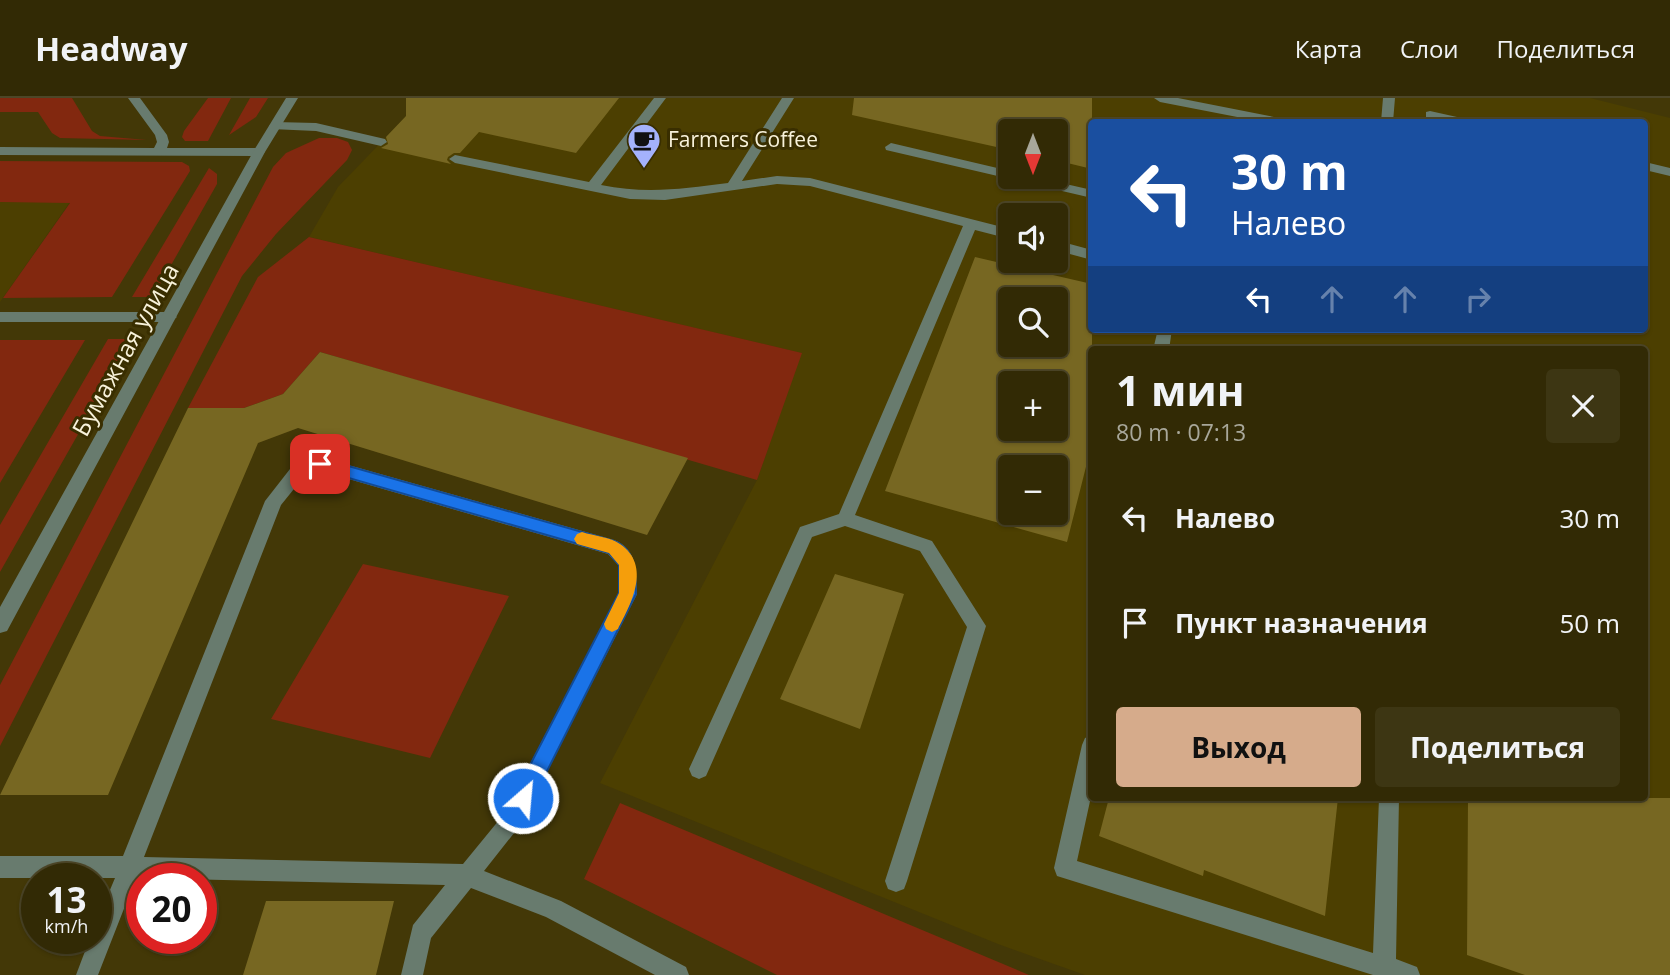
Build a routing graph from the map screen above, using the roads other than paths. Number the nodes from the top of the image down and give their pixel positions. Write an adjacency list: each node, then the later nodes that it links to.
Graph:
1 (134, 98): 15 (street)
2 (292, 98): 11 (street, Бумажная улица)
3 (660, 98): 21 (street)
4 (788, 98): 22 (street)
5 (1160, 98): 8 (street)
6 (1389, 98): 9 (street)
7 (1430, 115): 10 (street)
8 (1264, 119)
9 (1387, 119)
10 (1448, 119)
11 (275, 126): 12 (street); 16 (street, Бумажная улица)
12 (381, 142)
13 (891, 147): 19 (street)
14 (0, 150): 15 (street)
15 (158, 152): 16 (street)
16 (259, 152): 30 (street, Бумажная улица)
17 (455, 159): 21 (street)
18 (1648, 167): 20 (street)
19 (998, 172)
20 (1670, 172)
21 (592, 187): 22 (street)
22 (731, 188): 25 (street)
23 (1068, 188): 24 (street)
24 (1088, 193)
25 (971, 223): 26 (street); 31 (street)
26 (998, 231)
27 (1068, 249): 28 (street)
28 (1088, 254)
29 (0, 317): 30 (street)
30 (170, 317): 32 (street, Бумажная улица)
31 (845, 519): 34 (street); 42 (street)
32 (0, 625)
33 (1088, 763): 43 (street)
34 (699, 769)
35 (1389, 801): 43 (street)
36 (131, 863): 41 (street)
37 (0, 867): 38 (street)
38 (126, 867)
39 (217, 869): 41 (street)
40 (126, 875): 44 (street)
41 (466, 875): 45 (street); 46 (street)
42 (896, 881)
43 (1384, 966): 47 (street)
44 (87, 975)
45 (412, 975)
46 (678, 975)
47 (1409, 975)

